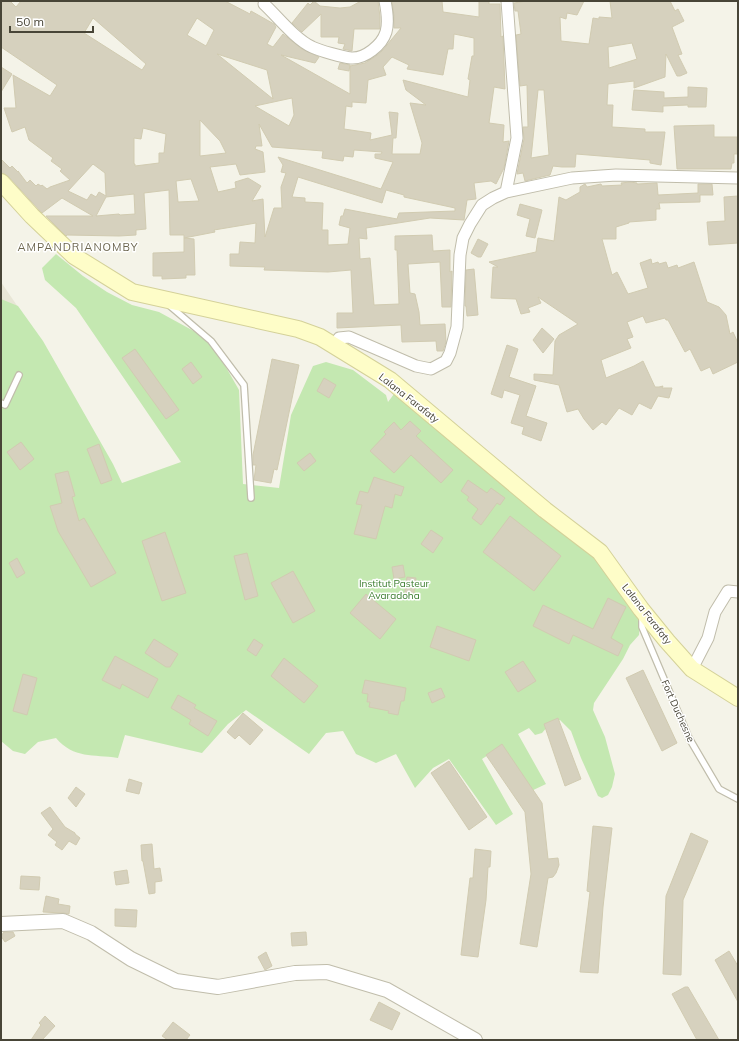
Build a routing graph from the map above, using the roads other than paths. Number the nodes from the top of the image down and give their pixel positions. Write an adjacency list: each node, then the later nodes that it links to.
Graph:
1 (385, 1): 3 (street)
2 (507, 1): 6 (street)
3 (264, 4)
4 (738, 178): 6 (street)
5 (1, 182): 7 (main road, Lalana Farafaty)
6 (506, 192): 8 (street)
7 (163, 300): 8 (main road, Lalana Farafaty); 11 (lane)
8 (335, 346): 13 (main road, Lalana Farafaty)
9 (19, 375): 10 (lane)
10 (1, 403)
11 (251, 498)
12 (738, 592): 14 (street)
13 (642, 610): 14 (main road, Lalana Farafaty); 16 (lane, Fort Duchesne)
14 (692, 669): 15 (main road, Lalana Farafaty)
15 (738, 698)
16 (738, 799)
17 (1, 924): 18 (street)
18 (475, 1040)

